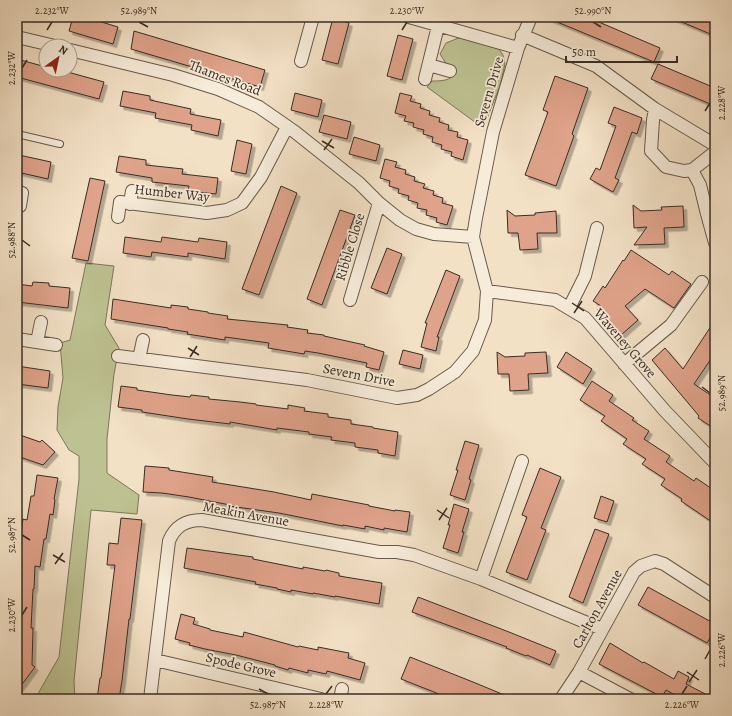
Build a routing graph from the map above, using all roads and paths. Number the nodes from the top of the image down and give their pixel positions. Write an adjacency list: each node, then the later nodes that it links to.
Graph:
1 (313, 17): 10 (street)
2 (408, 17): 4 (street)
3 (531, 17): 5 (street, Severn Drive)
4 (438, 26): 8 (street); 11 (street)
5 (522, 36): 8 (street, Severn Drive); 14 (street)
6 (17, 37): 7 (street)
7 (38, 42)
8 (518, 48): 28 (street, Severn Drive)
9 (78, 52): 15 (street, Thames Road)
10 (301, 61)
11 (429, 65): 12 (street); 13 (street)
12 (450, 71)
13 (425, 79)
14 (655, 108): 18 (street); 20 (street)
15 (287, 127): 23 (street, Thames Road); 24 (street, Humber Way)
16 (17, 134): 17 (lane)
17 (60, 144)
18 (715, 145)
19 (715, 152): 20 (street)
20 (692, 170): 29 (street)
21 (132, 191): 24 (street)
22 (17, 192): 25 (street)
23 (379, 203): 28 (street, Thames Road); 32 (street, Ribble Close)
24 (130, 204): 26 (street, Humber Way)
25 (20, 206)
26 (118, 217)
27 (597, 228): 33 (street)
28 (473, 237): 31 (street, Severn Drive)
29 (715, 243)
30 (702, 282): 41 (street)
31 (487, 291): 33 (street, Waveney Grove); 40 (street, Severn Drive)
32 (350, 300)
33 (569, 308): 41 (street, Waveney Grove)
34 (41, 322): 37 (street)
35 (17, 339): 37 (street)
36 (143, 340): 40 (street)
37 (38, 342): 38 (street)
38 (56, 345)
39 (118, 356): 40 (street, Severn Drive)
40 (139, 359)
41 (624, 364): 43 (street, Waveney Grove)
42 (522, 462): 44 (street)
43 (715, 463)
44 (481, 578): 46 (street, Meakin Avenue); 47 (street, Meakin Avenue)
45 (715, 597): 46 (street, Carlton Avenue)
46 (602, 629): 48 (street, Carlton Avenue)
47 (155, 660): 49 (street, Meakin Avenue); 50 (street, Spode Grove)
48 (579, 672): 51 (street, Carlton Avenue); 52 (street)
49 (150, 699)
50 (321, 699)
51 (561, 699)
52 (630, 699)

